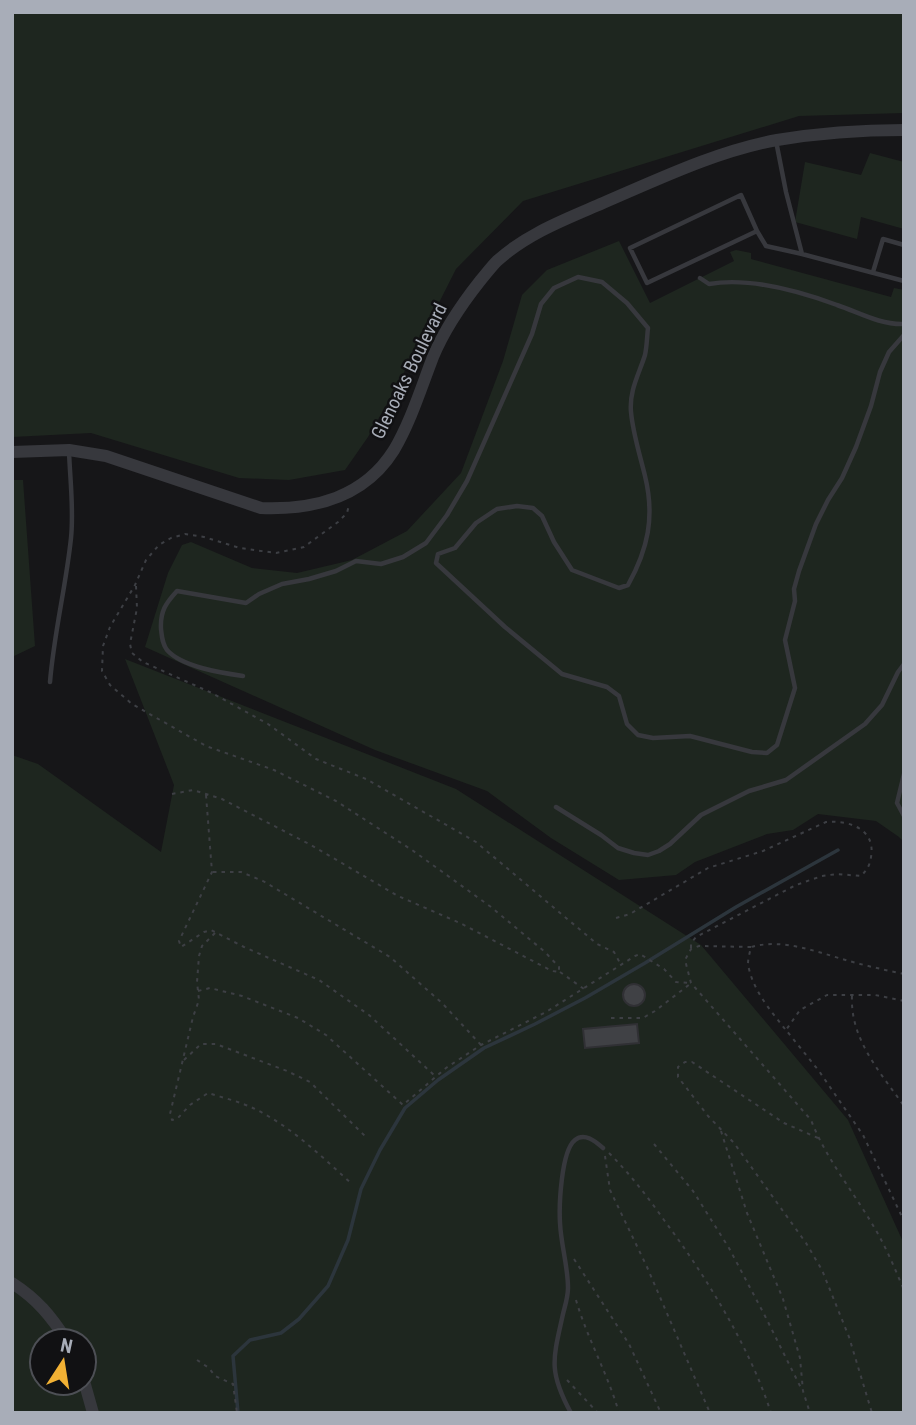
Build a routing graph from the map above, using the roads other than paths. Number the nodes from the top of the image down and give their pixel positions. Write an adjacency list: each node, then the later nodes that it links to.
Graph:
1 (904, 130): 2 (street, Glenoaks Boulevard)
2 (776, 140): 5 (lane); 11 (street, Glenoaks Boulevard)
3 (757, 231): 3 (lane); 5 (lane)
4 (904, 245): 6 (lane)
5 (802, 254): 6 (lane)
6 (873, 272): 8 (lane)
7 (700, 278): 9 (lane)
8 (904, 281)
9 (904, 324)
10 (904, 335): 14 (lane)
11 (69, 450): 12 (street, Glenoaks Boulevard); 15 (lane)
12 (12, 452)
13 (904, 664): 17 (lane)
14 (243, 676)
15 (50, 682)
16 (904, 774): 18 (lane)
17 (556, 807)
18 (904, 816)
19 (603, 1148): 22 (lane)
20 (12, 1283): 21 (street)
21 (58, 1327)
22 (571, 1413)

